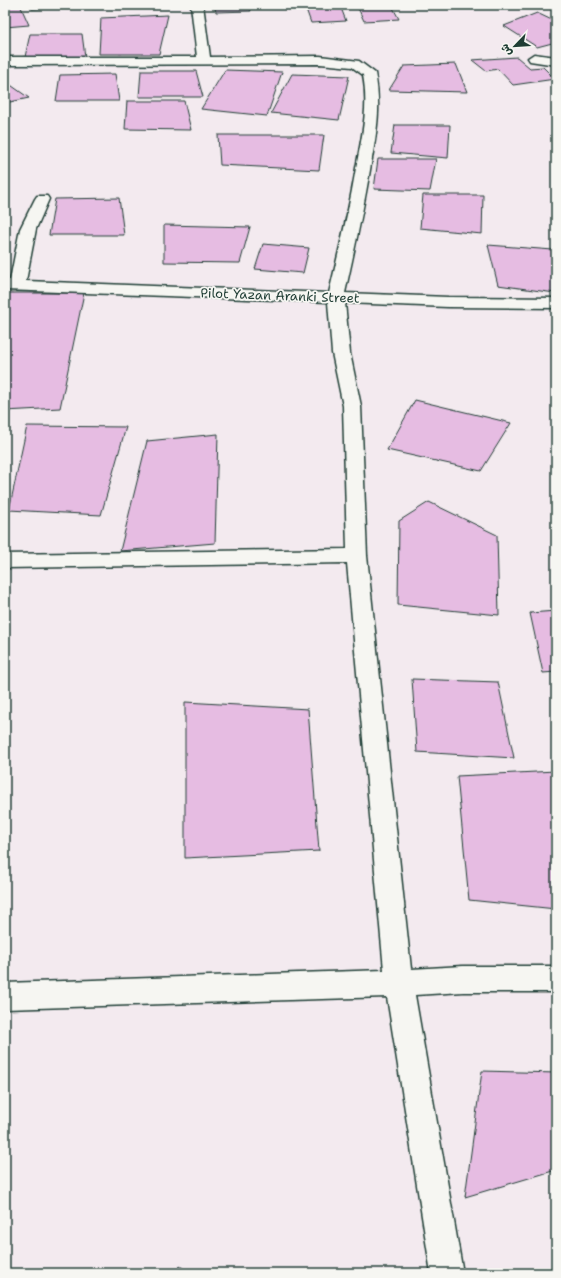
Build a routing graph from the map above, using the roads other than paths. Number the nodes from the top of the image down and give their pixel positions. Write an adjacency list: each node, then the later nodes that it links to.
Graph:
1 (197, 5): 3 (street)
2 (534, 58): 5 (street)
3 (204, 60): 4 (street); 8 (street)
4 (5, 61)
5 (556, 61)
6 (42, 199): 7 (street)
7 (11, 285): 8 (street, Pilot Yazan Aranki Street)
8 (336, 297): 9 (street, Pilot Yazan Aranki Street); 10 (street)
9 (556, 303)
10 (357, 556): 11 (street); 13 (street)
11 (5, 561)
12 (556, 979): 13 (street)
13 (399, 983): 14 (street); 15 (street)
14 (5, 996)
15 (447, 1273)

